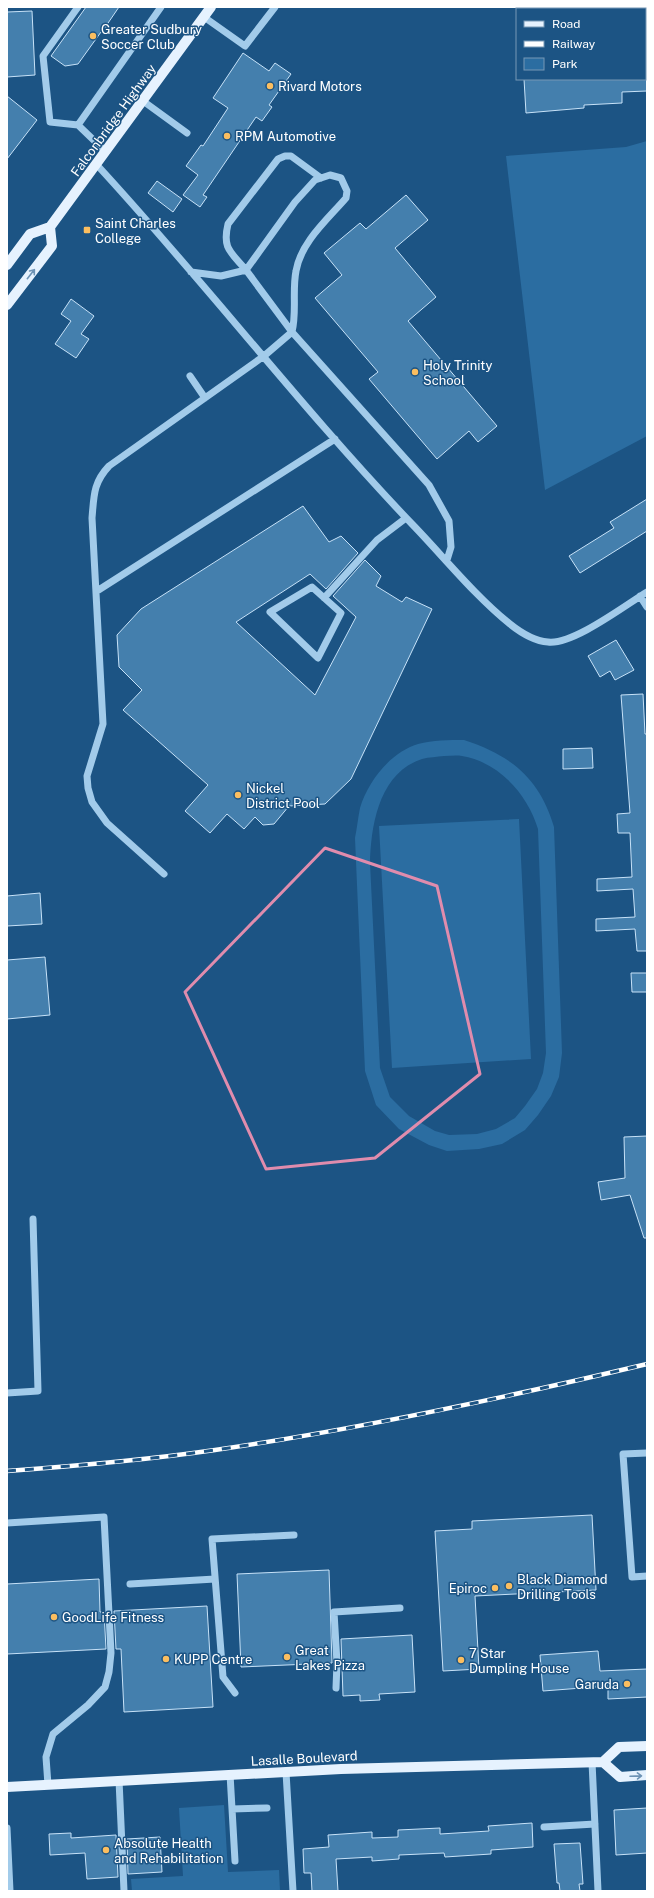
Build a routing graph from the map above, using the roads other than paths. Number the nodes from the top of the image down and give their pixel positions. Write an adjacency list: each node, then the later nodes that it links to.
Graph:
1 (78, 7): 7 (street)
2 (161, 7): 7 (street)
3 (211, 7): 5 (main road, Falconbridge Highway)
4 (275, 7): 5 (street)
5 (204, 17): 6 (main road, Falconbridge Highway)
6 (143, 101): 8 (street); 9 (main road, Falconbridge Highway)
7 (78, 125): 9 (street)
8 (187, 133)
9 (106, 152): 10 (main road, Falconbridge Highway)
10 (97, 165): 12 (main road, Falconbridge Highway); 15 (street)
11 (321, 178): 14 (street); 14 (street); 17 (street)
12 (50, 228): 13 (main road); 16 (main road, one-way to 12)
13 (7, 265)
14 (246, 270): 15 (street); 17 (street)
15 (191, 272): 18 (street)
16 (7, 305)
17 (292, 332): 18 (street); 23 (street)
18 (264, 356): 20 (street); 21 (street)
19 (190, 376): 20 (street)
20 (205, 398): 24 (street)
21 (335, 439): 22 (street); 24 (street)
22 (406, 518): 23 (street); 27 (street)
23 (447, 560): 26 (street)
24 (97, 592): 29 (street)
25 (647, 592): 26 (street)
26 (640, 596): 28 (street)
27 (324, 598): 27 (street)
28 (647, 607)
29 (164, 874)
30 (33, 1219): 31 (street)
31 (7, 1393)
32 (647, 1453): 35 (street)
33 (7, 1522): 48 (street)
34 (294, 1535): 36 (street)
35 (647, 1576)
36 (215, 1579): 37 (street); 40 (street)
37 (130, 1584)
38 (400, 1608): 39 (street)
39 (336, 1688)
40 (235, 1693)
41 (647, 1746): 43 (main road)
42 (592, 1762): 43 (main road, Lasalle Boulevard); 44 (main road, Lasalle Boulevard); 52 (street)
43 (603, 1762): 46 (main road, one-way to 46)
44 (286, 1772): 45 (main road, Lasalle Boulevard); 59 (street)
45 (230, 1774): 47 (main road, Lasalle Boulevard); 51 (street)
46 (647, 1775)
47 (119, 1780): 48 (main road, Lasalle Boulevard); 58 (street)
48 (48, 1785): 49 (main road, Lasalle Boulevard)
49 (7, 1788)
50 (267, 1808): 51 (street)
51 (232, 1809): 56 (street)
52 (595, 1824): 54 (street); 60 (street)
53 (7, 1828): 55 (street)
54 (544, 1828)
55 (7, 1846): 57 (street)
56 (235, 1861)
57 (10, 1891)
58 (124, 1891)
59 (293, 1891)
60 (598, 1891)

